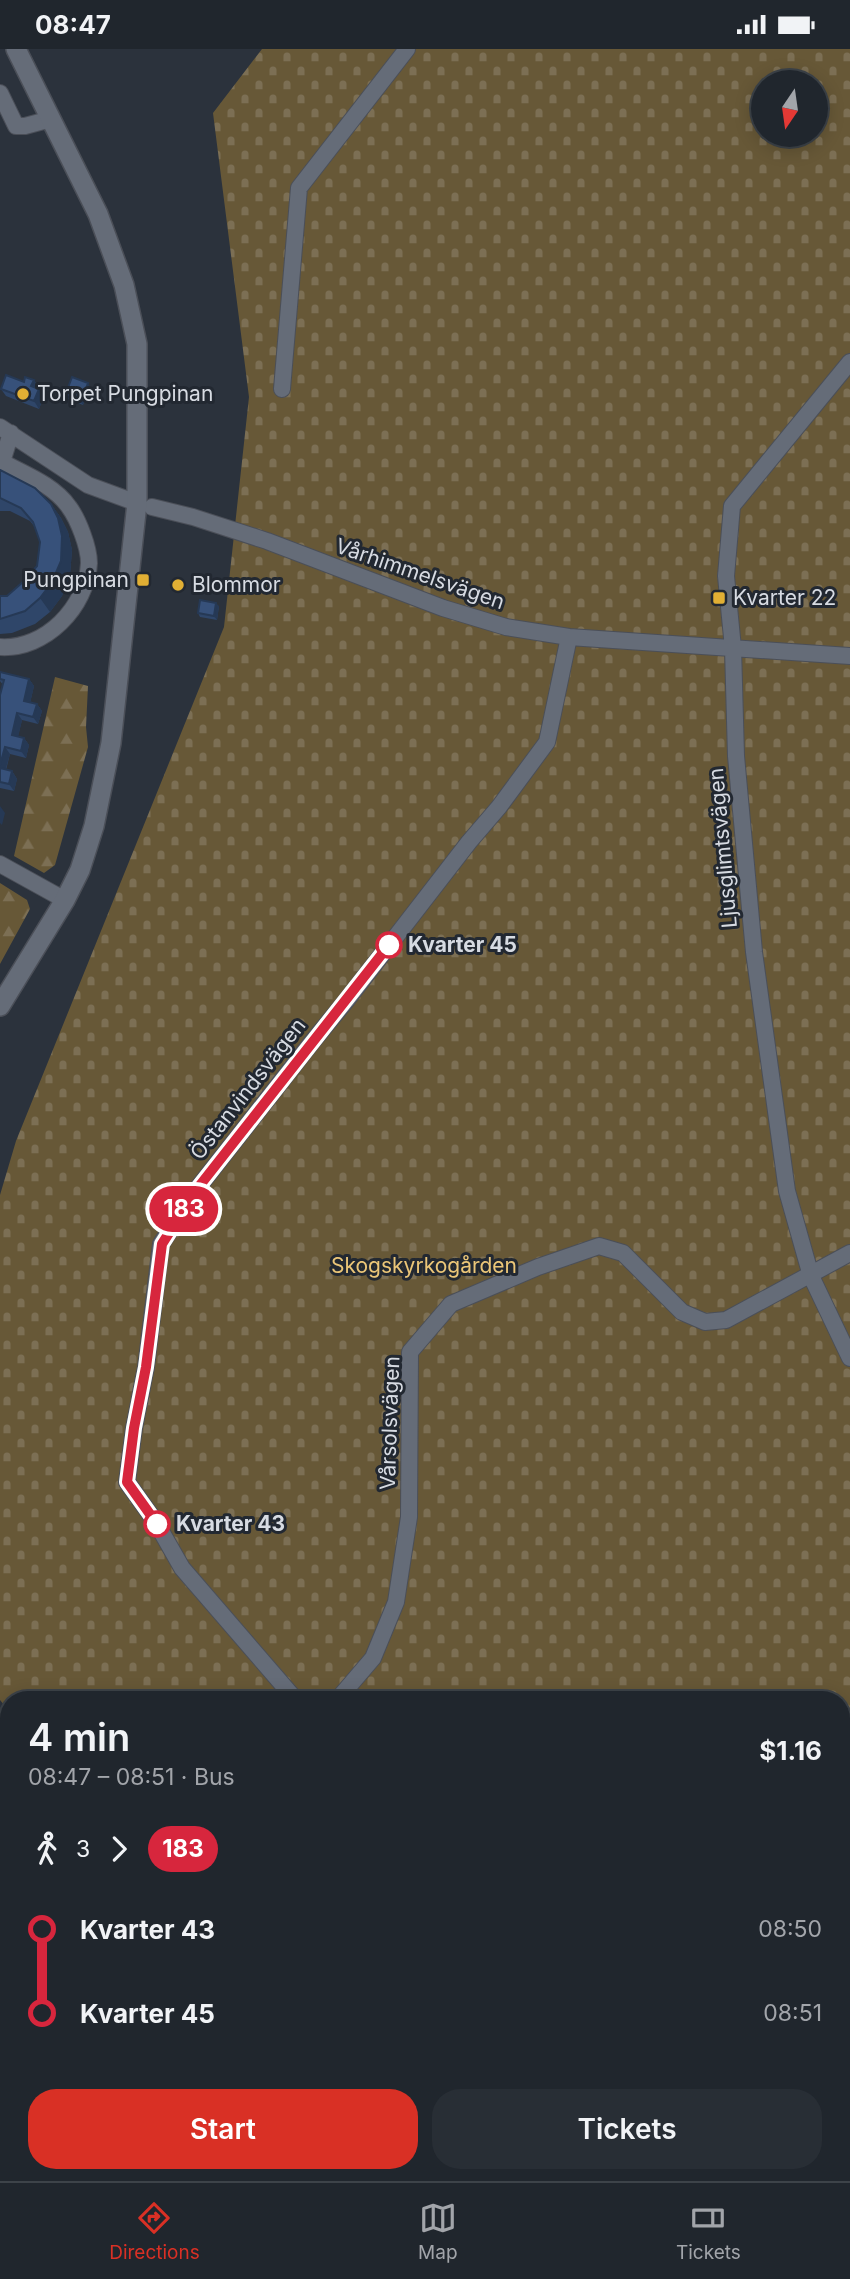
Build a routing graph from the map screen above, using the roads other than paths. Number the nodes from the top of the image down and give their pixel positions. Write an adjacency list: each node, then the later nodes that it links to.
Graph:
1 (16, 49): 4 (street)
2 (407, 49): 6 (street)
3 (0, 93): 4 (street)
4 (51, 119): 8 (street)
5 (850, 362): 11 (street, Ljusglimtsvägen)
6 (282, 389)
7 (5, 430): 8 (street, Vårhimmelsvägen); 10 (street)
8 (144, 505): 9 (street, Vårhimmelsvägen); 14 (street)
9 (569, 637): 11 (street, Vårhimmelsvägen); 19 (street, Östanvindsvägen)
10 (0, 647)
11 (733, 648): 12 (street, Vårhimmelsvägen); 17 (street, Ljusglimtsvägen)
12 (850, 656)
13 (0, 865): 14 (street)
14 (65, 900): 15 (street)
15 (0, 1006)
16 (850, 1253): 17 (street, Vårsolsvägen)
17 (811, 1276): 18 (street, Ljusglimtsvägen); 20 (street, Vårsolsvägen)
18 (850, 1359)
19 (288, 1691)
20 (345, 1691)

